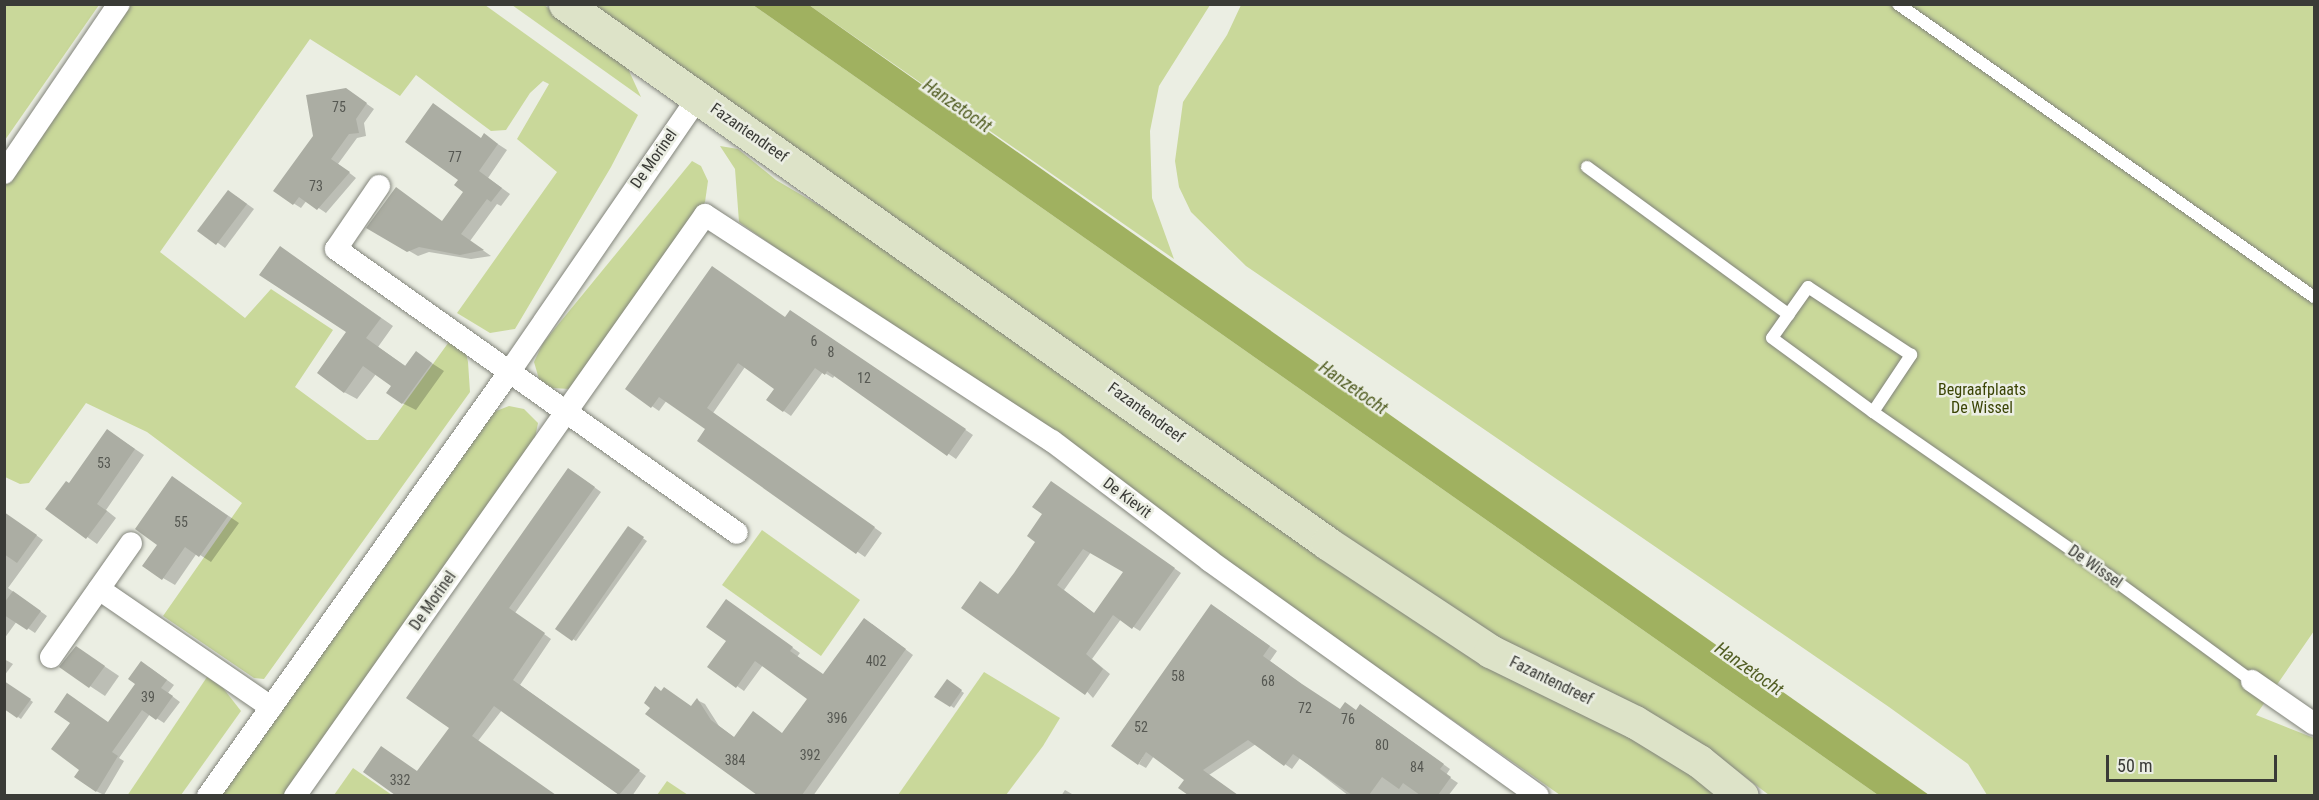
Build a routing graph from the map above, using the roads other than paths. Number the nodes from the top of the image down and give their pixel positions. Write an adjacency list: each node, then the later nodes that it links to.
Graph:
1 (119, 4): 6 (street)
2 (565, 4): 4 (street, Fazantendreef)
3 (1898, 4): 9 (lane)
4 (698, 97): 11 (street, De Morinel); 24 (street, Fazantendreef)
5 (1587, 167): 10 (lane)
6 (4, 173)
7 (379, 186): 11 (street)
8 (705, 215): 12 (street, De Morinel); 23 (street, De Kievit)
9 (2314, 297)
10 (1789, 315): 13 (lane, De Wissel); 13 (lane, De Wissel)
11 (510, 371): 12 (street); 19 (street, De Morinel)
12 (567, 411): 14 (street); 21 (street, De Morinel)
13 (1873, 412): 18 (lane, De Wissel)
14 (737, 533)
15 (131, 543): 16 (street)
16 (99, 589): 17 (street); 19 (street)
17 (51, 657)
18 (2252, 681): 20 (street, De Wissel)
19 (271, 707): 22 (street, De Morinel)
20 (2314, 724)
21 (300, 794)
22 (208, 795)
23 (1538, 795)
24 (1742, 795)

